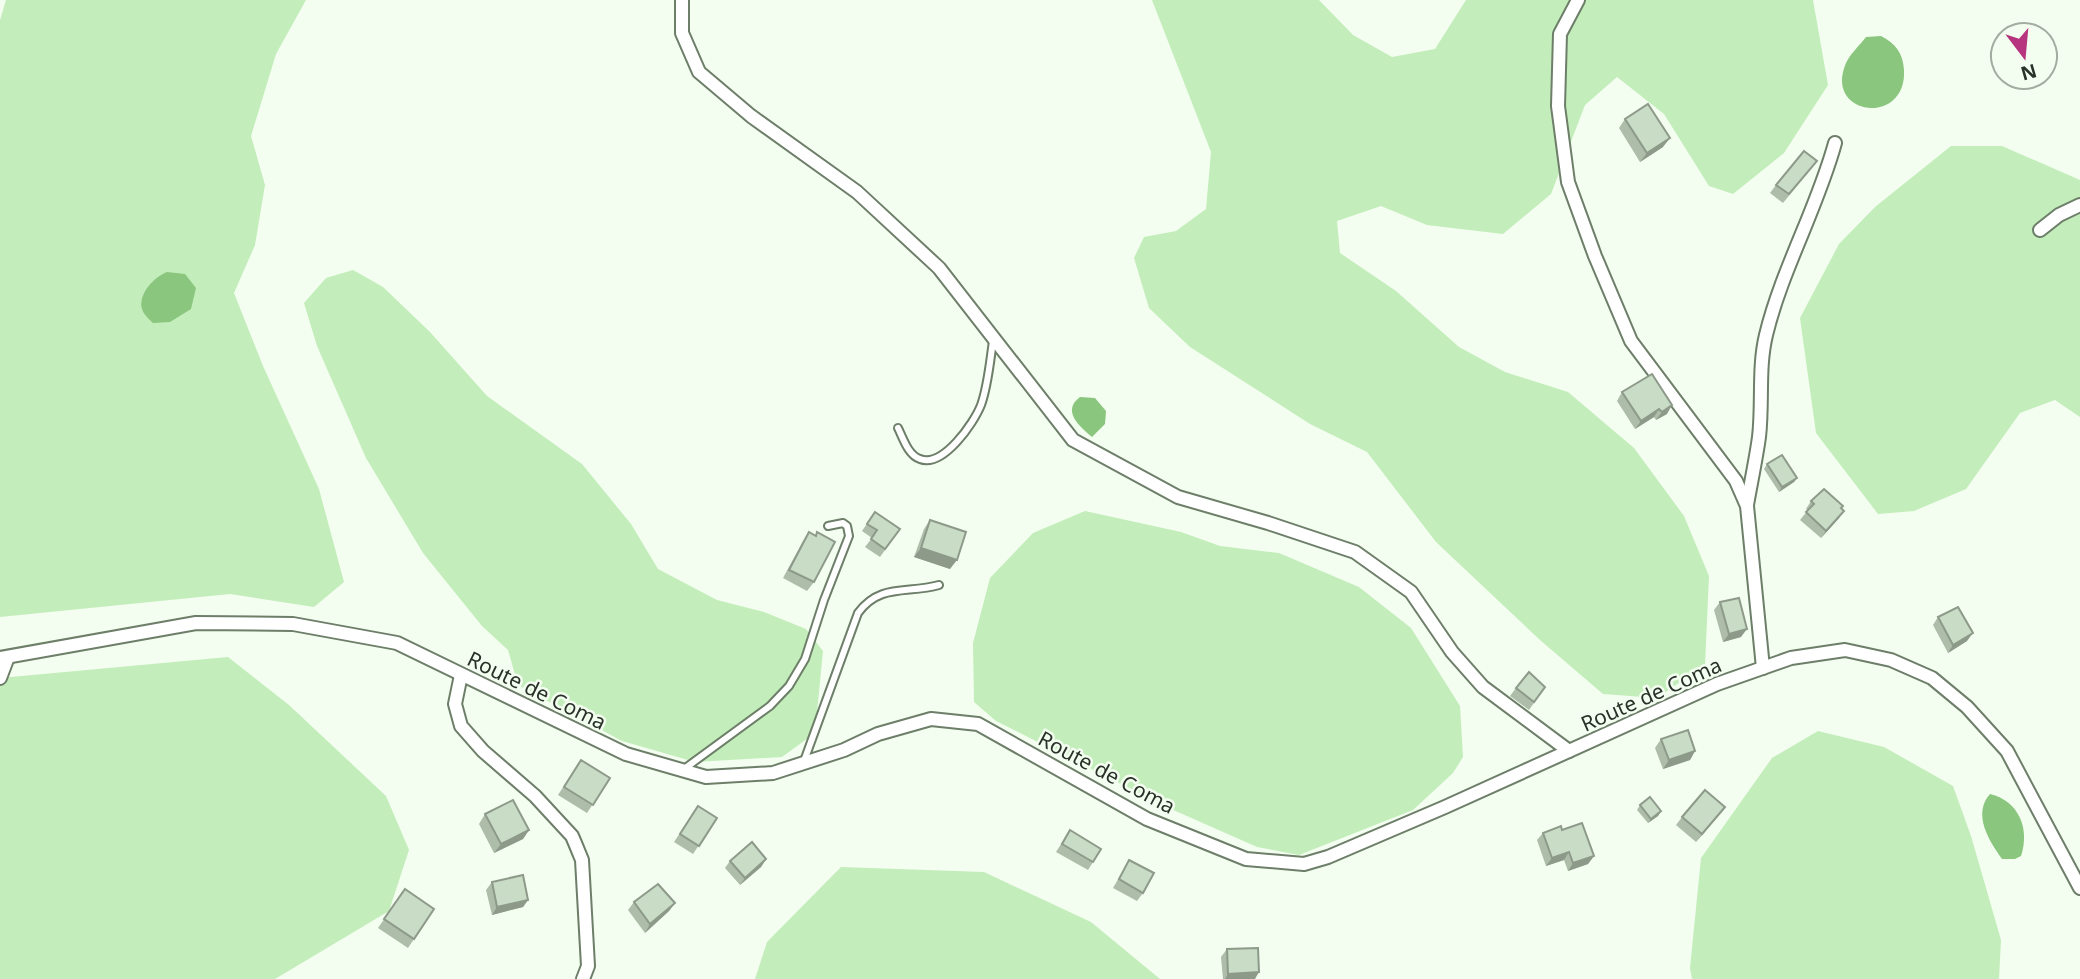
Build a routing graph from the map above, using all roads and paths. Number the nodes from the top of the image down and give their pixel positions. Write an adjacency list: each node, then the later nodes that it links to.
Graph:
1 (682, 0): 6 (street)
2 (1577, 0): 8 (street)
3 (1835, 143): 8 (street)
4 (2080, 205): 5 (street)
5 (2040, 230)
6 (994, 339): 7 (lane); 15 (street)
7 (898, 429)
8 (1746, 506): 12 (street)
9 (828, 526): 17 (lane)
10 (939, 585): 16 (lane)
11 (4, 657): 13 (street, Route de Coma); 14 (street)
12 (1763, 668): 15 (street, Route de Coma); 18 (street, Route de Coma)
13 (461, 675): 17 (street, Route de Coma); 19 (street)
14 (0, 678)
15 (1569, 751): 16 (street, Route de Coma)
16 (804, 763): 17 (street, Route de Coma)
17 (682, 770)
18 (2080, 888)
19 (583, 979)

